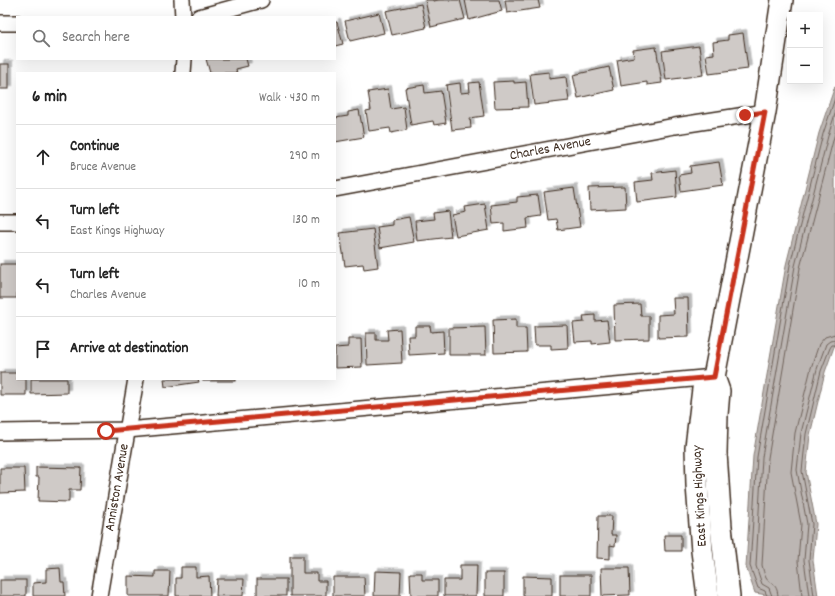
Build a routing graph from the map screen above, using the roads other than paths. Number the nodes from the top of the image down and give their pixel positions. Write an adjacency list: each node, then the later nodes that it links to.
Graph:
1 (182, 0): 4 (street)
2 (261, 0): 5 (street)
3 (782, 0): 10 (main road, East Kings Highway)
4 (183, 16)
5 (203, 16)
6 (0, 23): 7 (street)
7 (16, 23)
8 (184, 60): 9 (street)
9 (183, 72)
10 (765, 112): 11 (street, Charles Avenue); 14 (main road, East Kings Highway)
11 (336, 189)
12 (0, 222): 13 (street)
13 (16, 222)
14 (714, 377): 16 (street); 19 (main road, East Kings Highway); 20 (main road, East Kings Highway)
15 (136, 380): 16 (street, Anniston Avenue)
16 (127, 430): 17 (street); 18 (street, Anniston Avenue)
17 (0, 432)
18 (99, 596)
19 (708, 596)
20 (729, 596)

